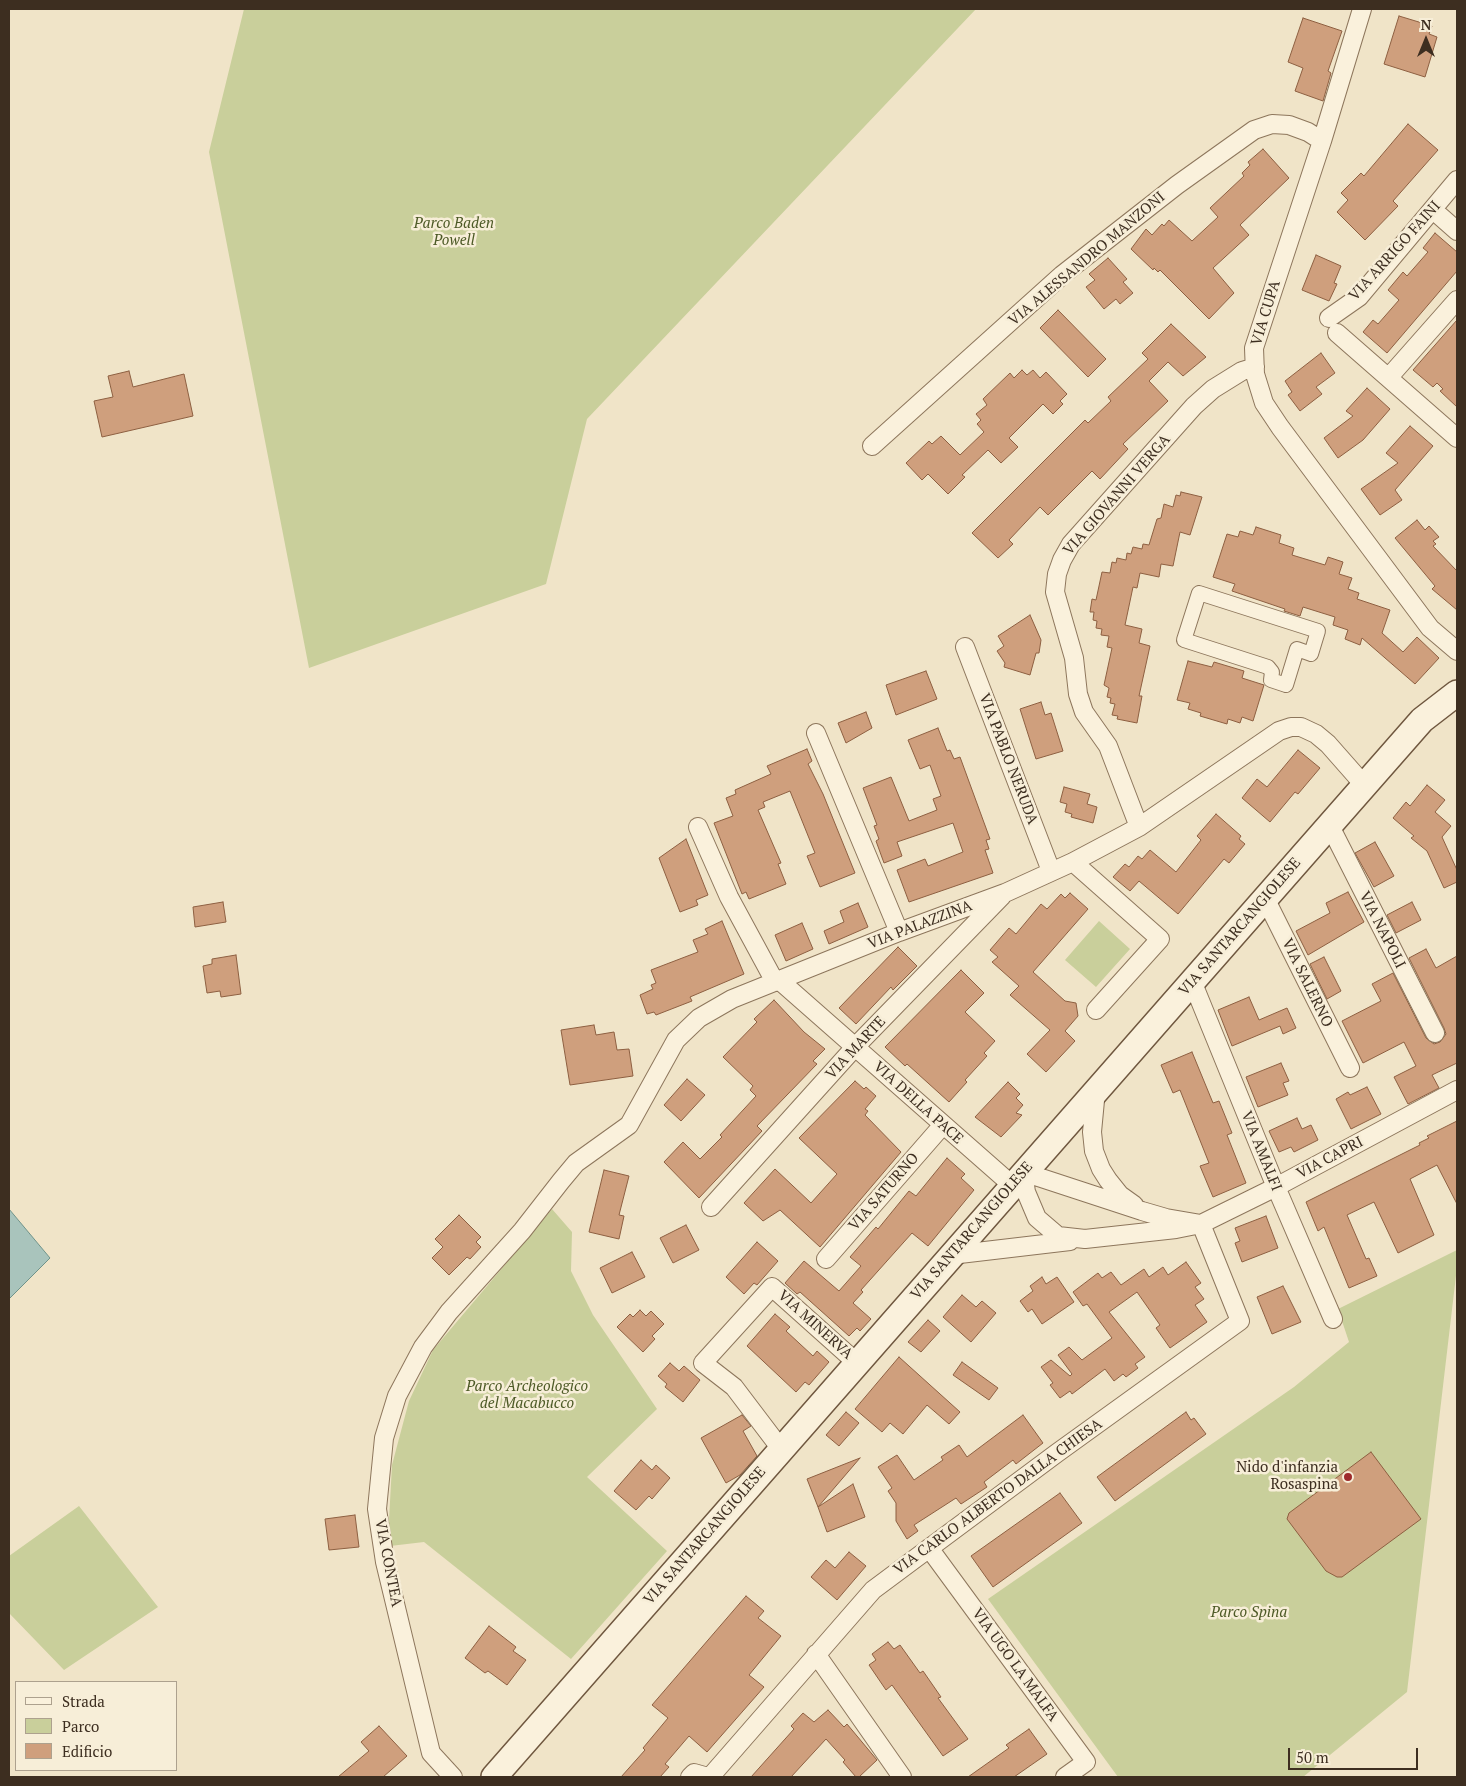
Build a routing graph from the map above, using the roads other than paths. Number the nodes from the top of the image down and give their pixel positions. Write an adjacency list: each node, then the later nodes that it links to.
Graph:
1 (1362, 9): 2 (street, VIA CUPA)
2 (1322, 141): 9 (street, VIA CUPA); 12 (street, VIA ALESSANDRO MANZONI)
3 (1457, 180): 7 (street, VIA ARRIGO FAINI)
4 (1440, 216): 5 (street)
5 (1457, 232)
6 (1457, 300): 10 (street)
7 (1328, 318)
8 (1337, 333): 10 (street)
9 (1255, 367): 15 (street, VIA CUPA); 21 (street, VIA GIOVANNI VERGA)
10 (1389, 377): 11 (street)
11 (1457, 438)
12 (872, 446)
13 (1318, 631): 13 (street)
14 (965, 647): 23 (street, VIA PABLO NERUDA)
15 (1457, 652)
16 (1457, 693): 18 (main road, VIA SANTARCANGIOLESE)
17 (816, 733): 26 (street)
18 (1365, 786): 19 (main road, VIA SANTARCANGIOLESE); 21 (street, VIA PALAZZINA)
19 (1330, 826): 25 (main road, VIA SANTARCANGIOLESE); 30 (street, VIA NAPOLI)
20 (698, 827): 27 (street)
21 (1139, 827): 22 (street, VIA PALAZZINA)
22 (1073, 862): 23 (street, VIA PALAZZINA); 29 (street)
23 (1051, 871): 24 (street, VIA PALAZZINA)
24 (1005, 893): 26 (street, VIA PALAZZINA); 31 (street, VIA MARTE)
25 (1265, 898): 28 (main road, VIA SANTARCANGIOLESE); 32 (street, VIA SALERNO)
26 (899, 932): 27 (street, VIA PALAZZINA)
27 (777, 981): 31 (street, VIA DELLA PACE); 41 (street, VIA PALAZZINA)
28 (1192, 981): 33 (main road, VIA SANTARCANGIOLESE); 37 (street, VIA AMALFI)
29 (1096, 1010)
30 (1435, 1033)
31 (855, 1047): 35 (street, VIA DELLA PACE); 38 (street, VIA MARTE)
32 (1350, 1068)
33 (1096, 1090): 36 (main road, VIA SANTARCANGIOLESE); 39 (street)
34 (1457, 1090): 37 (street, VIA CAPRI)
35 (942, 1126): 36 (street, VIA DELLA PACE); 44 (street, VIA SATURNO)
36 (1018, 1179): 39 (street); 42 (street, VIA CAPRI); 43 (main road, VIA SANTARCANGIOLESE)
37 (1276, 1187): 40 (street, VIA CAPRI); 45 (street, VIA AMALFI)
38 (710, 1207)
39 (1142, 1211): 40 (street)
40 (1206, 1221): 42 (street, VIA CAPRI); 48 (street, VIA CARLO ALBERTO DALLA CHIESA)
41 (522, 1230): 50 (street, VIA CONTEA)
42 (1085, 1239): 43 (street, VIA CAPRI)
43 (952, 1254): 46 (main road, VIA SANTARCANGIOLESE)
44 (826, 1259)
45 (1333, 1319)
46 (857, 1363): 47 (main road, VIA SANTARCANGIOLESE); 47 (street, VIA MINERVA)
47 (781, 1449): 51 (main road, VIA SANTARCANGIOLESE)
48 (929, 1548): 49 (street, VIA CARLO ALBERTO DALLA CHIESA); 55 (street, VIA UGO LA MALFA)
49 (816, 1654): 53 (street, VIA CARLO ALBERTO DALLA CHIESA); 54 (street)
50 (453, 1777)
51 (494, 1777)
52 (690, 1777): 53 (street, VIA CARLO ALBERTO DALLA CHIESA)
53 (709, 1777)
54 (902, 1777)
55 (1066, 1777)

